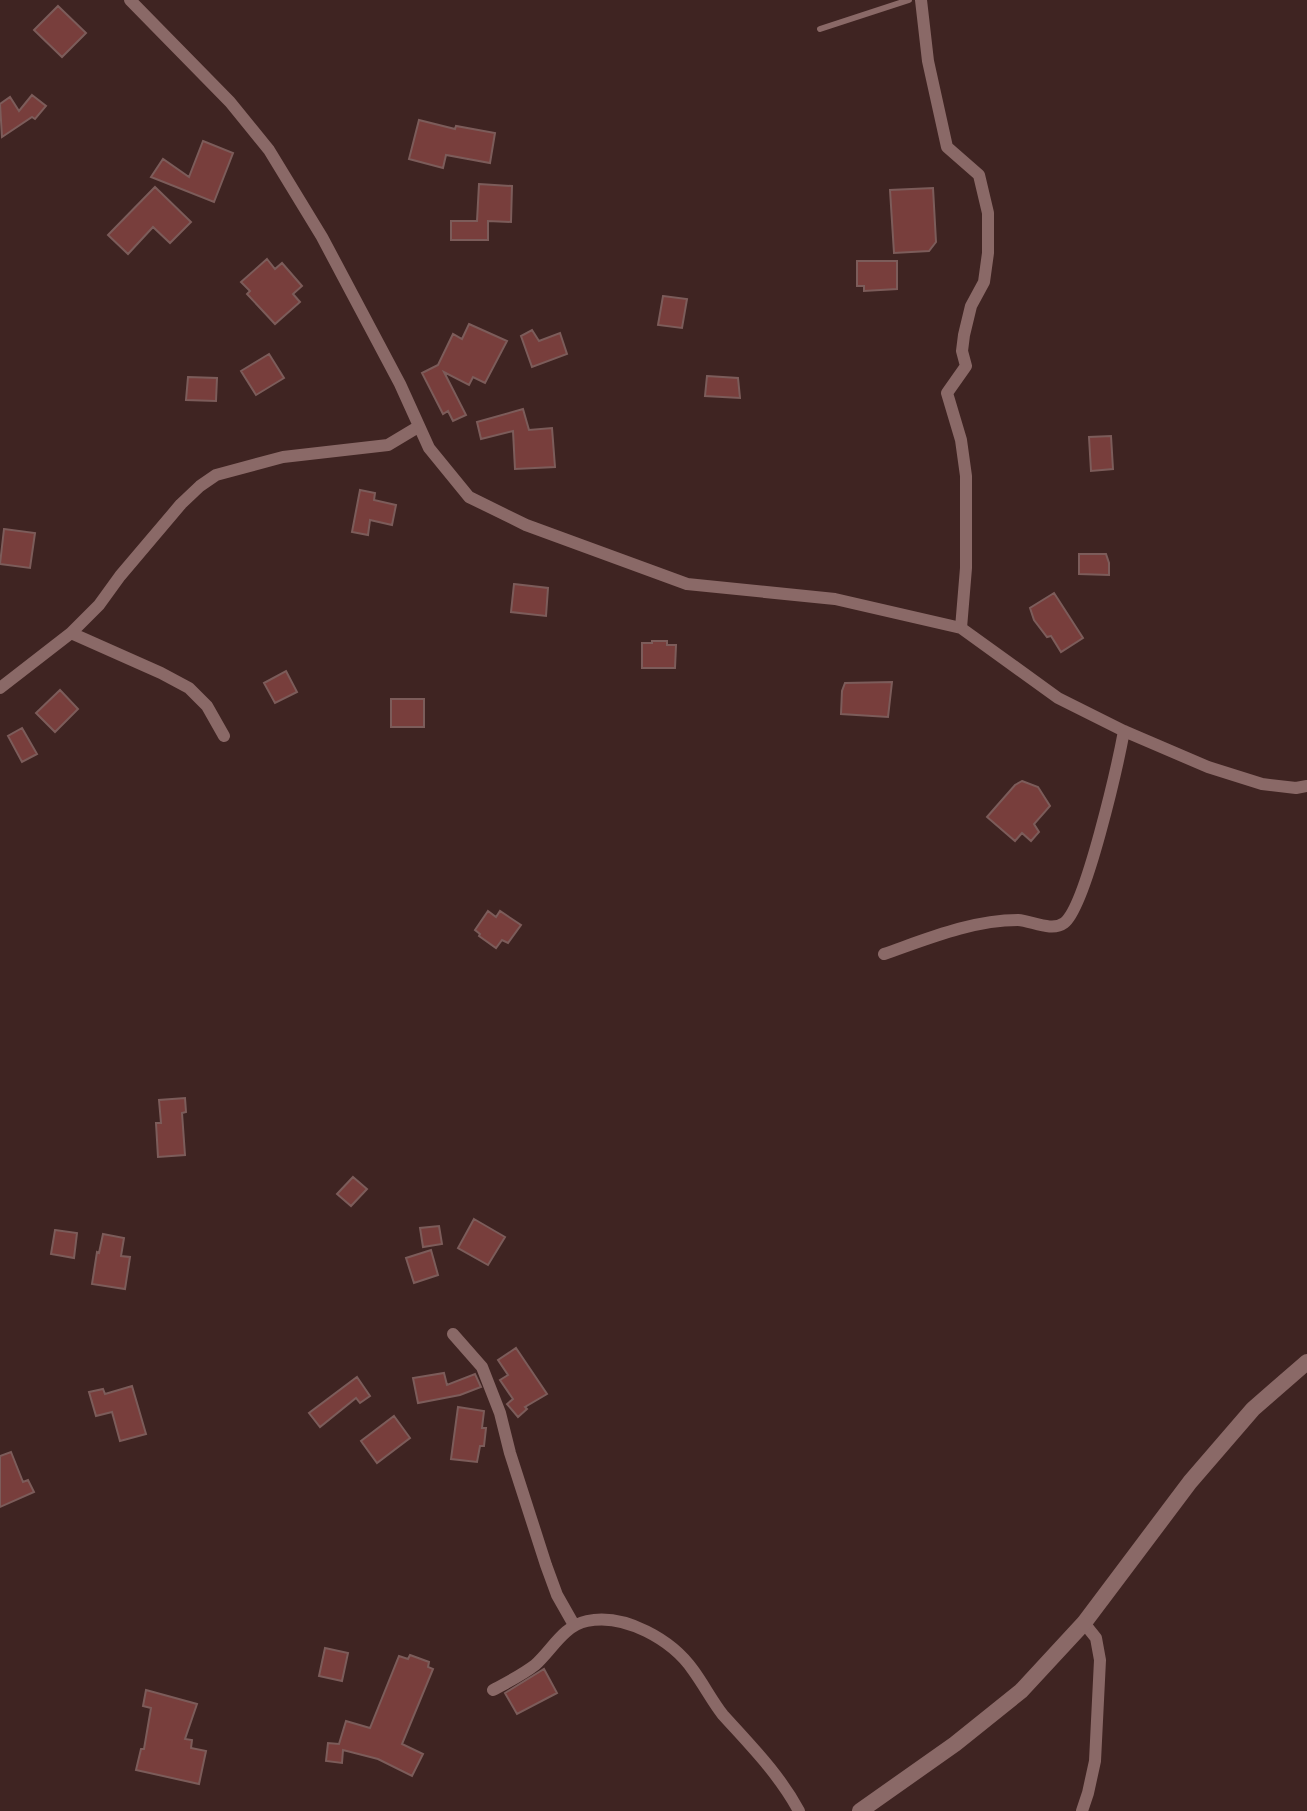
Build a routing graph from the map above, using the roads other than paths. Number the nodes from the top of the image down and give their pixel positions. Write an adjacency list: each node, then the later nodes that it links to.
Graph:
1 (131, 0): 5 (street)
2 (909, 0): 4 (lane)
3 (921, 0): 6 (street)
4 (820, 29)
5 (418, 427): 6 (street); 7 (street)
6 (961, 628): 9 (street)
7 (71, 633): 8 (street); 10 (street)
8 (0, 688)
9 (1125, 732): 11 (street); 12 (street)
10 (224, 736)
11 (1307, 786)
12 (884, 954)
13 (453, 1334): 16 (street)
14 (1307, 1362): 15 (street)
15 (1084, 1623): 19 (street); 20 (street)
16 (574, 1625): 17 (street); 18 (street)
17 (494, 1689)
18 (799, 1811)
19 (860, 1811)
20 (1082, 1811)

